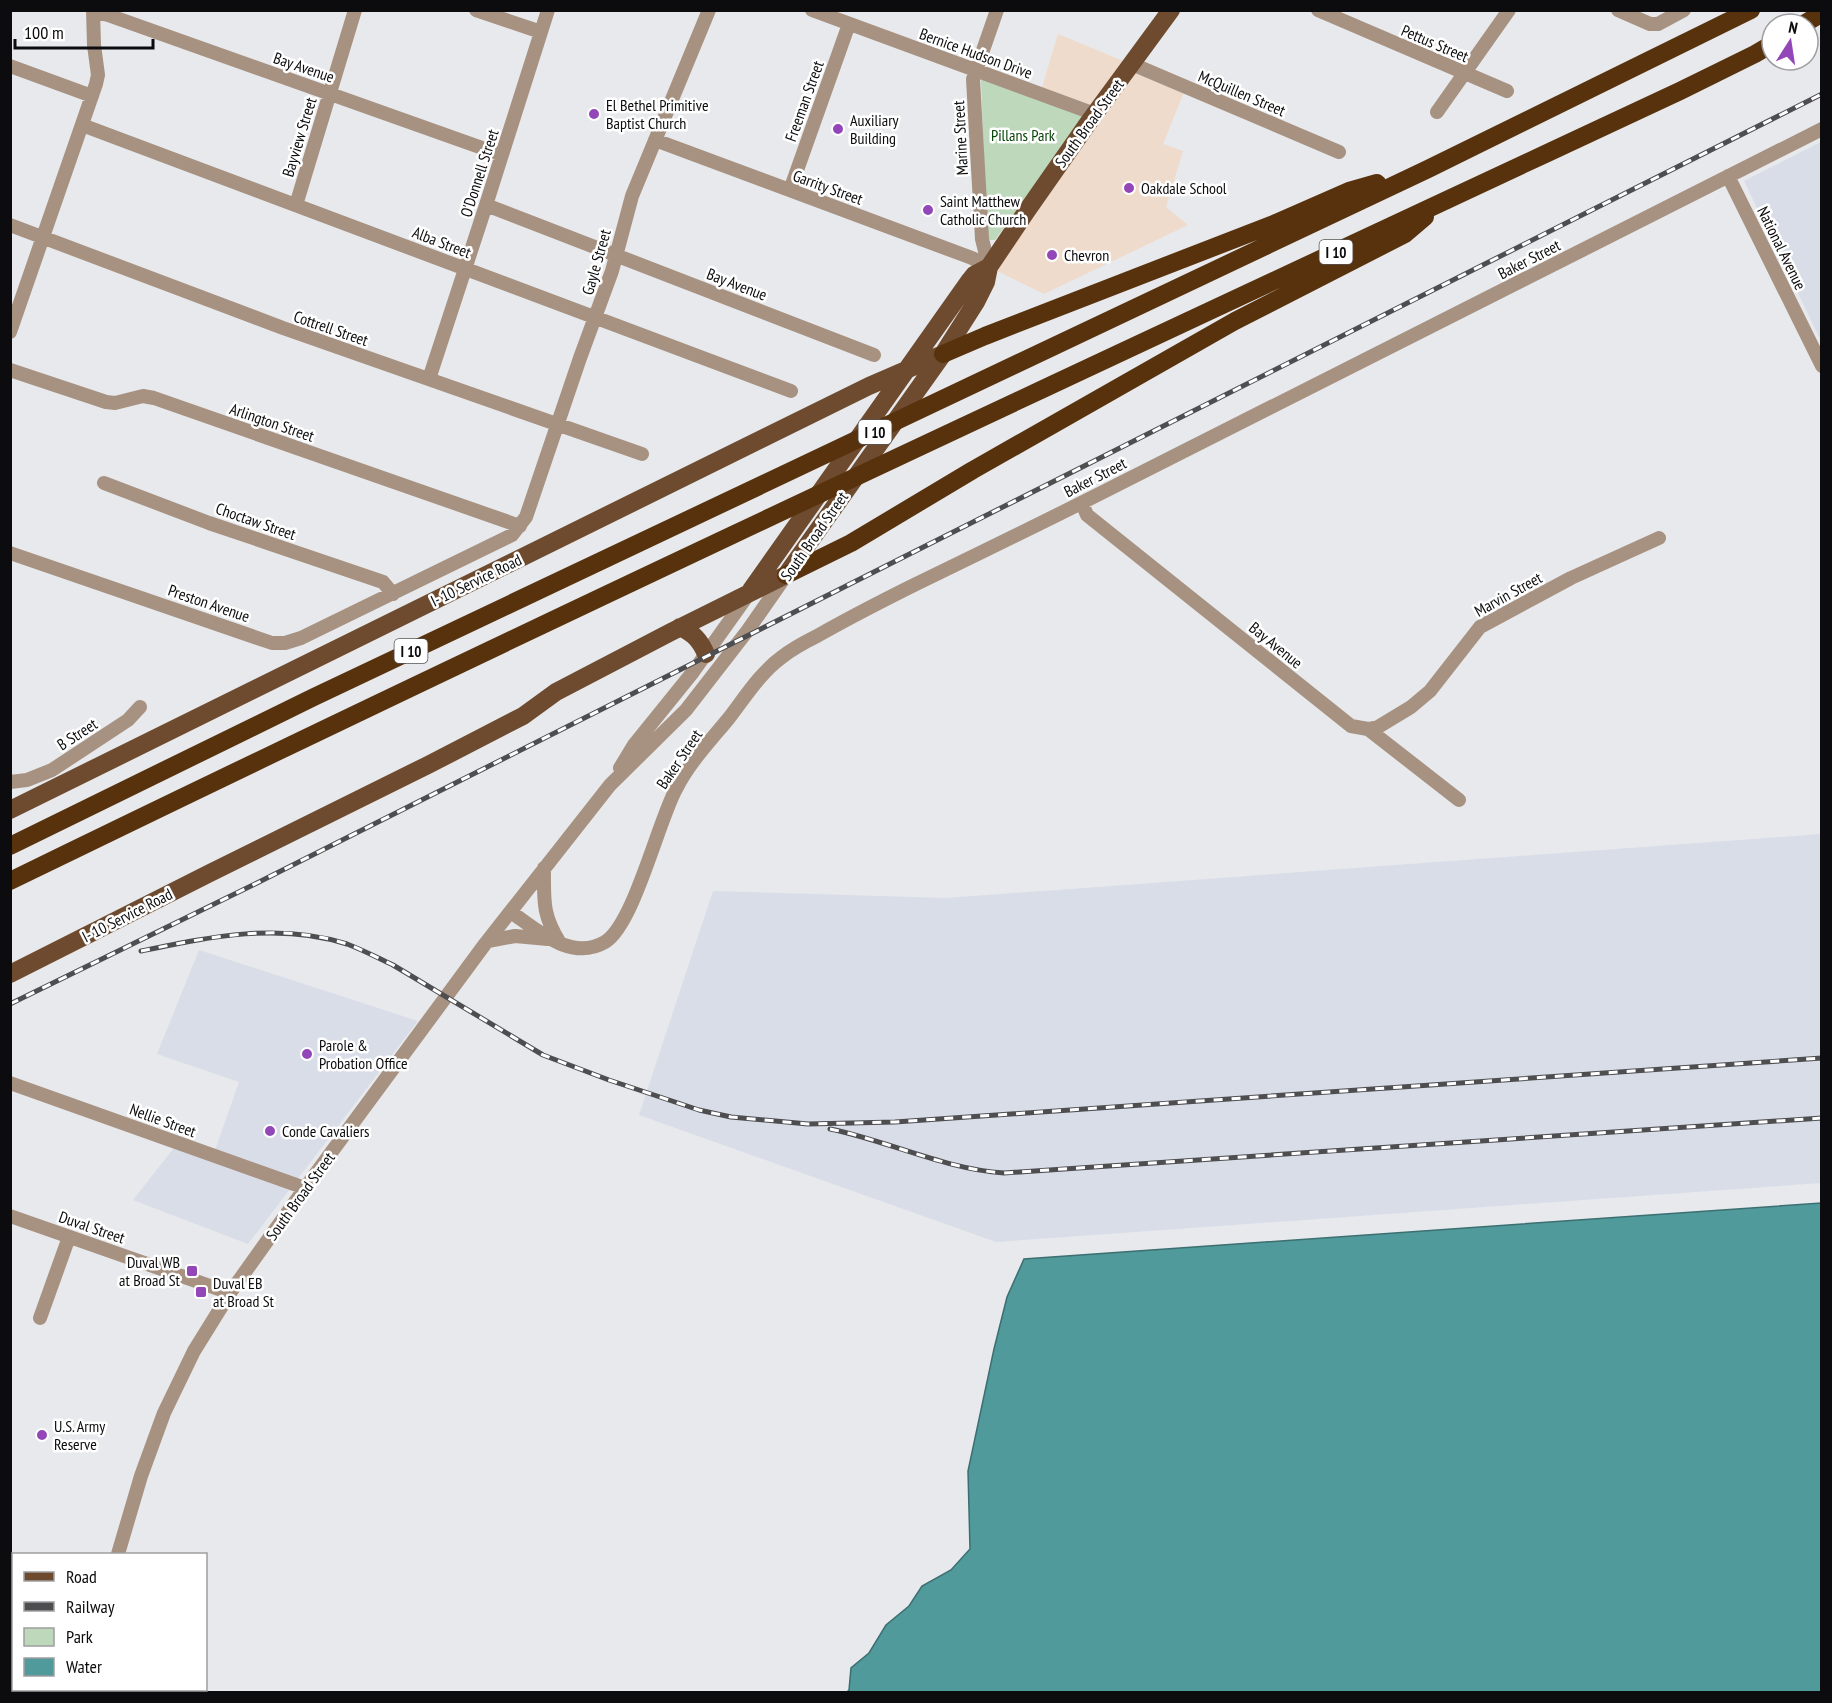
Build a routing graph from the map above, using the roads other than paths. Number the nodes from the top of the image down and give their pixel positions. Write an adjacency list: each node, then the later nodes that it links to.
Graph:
1 (355, 10): 22 (street, Bayview Street)
2 (476, 10): 15 (street)
3 (548, 10): 15 (street, O'Donnell Street)
4 (709, 10): 28 (street, Gayle Street)
5 (812, 10): 14 (street, Bernice Hudson Drive)
6 (997, 10): 19 (street, Marine Street)
7 (1171, 10): 17 (main road, South Broad Street)
8 (1318, 10): 20 (street, Pettus Street)
9 (1509, 10): 20 (street)
10 (1618, 10): 11 (street)
11 (1684, 10)
12 (1751, 10): 31 (highway, I 10)
13 (93, 11): 22 (street, Bay Avenue); 23 (street)
14 (849, 24): 19 (street, Bernice Hudson Drive); 33 (street, Freeman Street)
15 (541, 32): 30 (street, O'Donnell Street)
16 (1760, 51): 34 (highway, I 10)
17 (1132, 64): 25 (main road, South Broad Street); 29 (street, McQuillen Street)
18 (10, 66): 23 (street)
19 (975, 71): 25 (street, Bernice Hudson Drive); 40 (street, Marine Street)
20 (1464, 73): 21 (street, Pettus Street); 24 (street)
21 (1507, 91)
22 (330, 94): 30 (street, Bay Avenue); 35 (street, Bayview Street)
23 (92, 96): 26 (street)
24 (1437, 112)
25 (1095, 114): 40 (main road, South Broad Street)
26 (82, 125): 35 (street, Alba Street); 38 (street)
27 (1821, 129): 32 (street, Baker Street)
28 (656, 140): 33 (street, Garrity Street); 39 (street, Gayle Street)
29 (1340, 152)
30 (502, 155): 36 (street, O'Donnell Street)
31 (1428, 169): 44 (highway); 69 (highway, I 10)
32 (1728, 176): 46 (street, National Avenue); 54 (street, Baker Street)
33 (790, 190): 40 (street, Garrity Street)
34 (1442, 202): 58 (highway); 71 (highway, I 10)
35 (296, 205): 41 (street, Alba Street)
36 (486, 206): 39 (street, Bay Avenue); 41 (street, O'Donnell Street)
37 (10, 225): 38 (street, Cottrell Street)
38 (44, 238): 43 (street); 49 (street, Cottrell Street)
39 (615, 256): 42 (street, Gayle Street); 45 (street, Bay Avenue)
40 (989, 267): 44 (main road, South Broad Street); 47 (main road, South Broad Street)
41 (466, 268): 42 (street, Alba Street); 49 (street, O'Donnell Street)
42 (596, 318): 50 (street, Alba Street); 51 (street, Gayle Street)
43 (10, 332)
44 (943, 354): 47 (main road, I- 10 Service Road); 58 (main road, South Broad Street)
45 (874, 355)
46 (1821, 366)
47 (908, 369): 59 (main road, South Broad Street); 68 (main road, I- 10 Service Road)
48 (10, 370): 55 (street, Arlington Street)
49 (429, 379): 51 (street, Cottrell Street)
50 (791, 390)
51 (557, 425): 52 (street, Cottrell Street); 55 (street, Gayle Street)
52 (642, 454)
53 (104, 483): 60 (street, Choctaw Street)
54 (1082, 502): 64 (street, Bay Avenue); 74 (street, Baker Street)
55 (520, 526): 60 (street, Preston Avenue)
56 (1659, 537): 64 (street, Marvin Street)
57 (10, 552): 60 (street, Preston Avenue)
58 (786, 575): 59 (main road, I- 10 Service Road); 66 (street, South Broad Street)
59 (749, 593): 61 (main road, I- 10 Service Road); 62 (street, South Broad Street)
60 (393, 594)
61 (680, 627): 62 (main road); 75 (main road, I- 10 Service Road)
62 (706, 654): 66 (street, South Broad Street)
63 (140, 707): 65 (street, B Street)
64 (1368, 729): 67 (street, Bay Avenue)
65 (10, 782)
66 (610, 785): 70 (street, South Broad Street)
67 (1459, 800)
68 (10, 810)
69 (10, 846)
70 (544, 868): 72 (street, South Broad Street); 74 (street)
71 (10, 881)
72 (511, 912): 73 (street, South Broad Street); 74 (street)
73 (488, 941): 74 (street, Baker Street); 77 (street, South Broad Street)
74 (554, 941)
75 (10, 974)
76 (10, 1083): 77 (street, Nellie Street)
77 (305, 1188): 80 (street, South Broad Street)
78 (10, 1216): 79 (street, Duval Street)
79 (69, 1237): 80 (street, Duval Street); 81 (street)
80 (230, 1293): 82 (street, South Broad Street)
81 (40, 1318)
82 (118, 1553)

